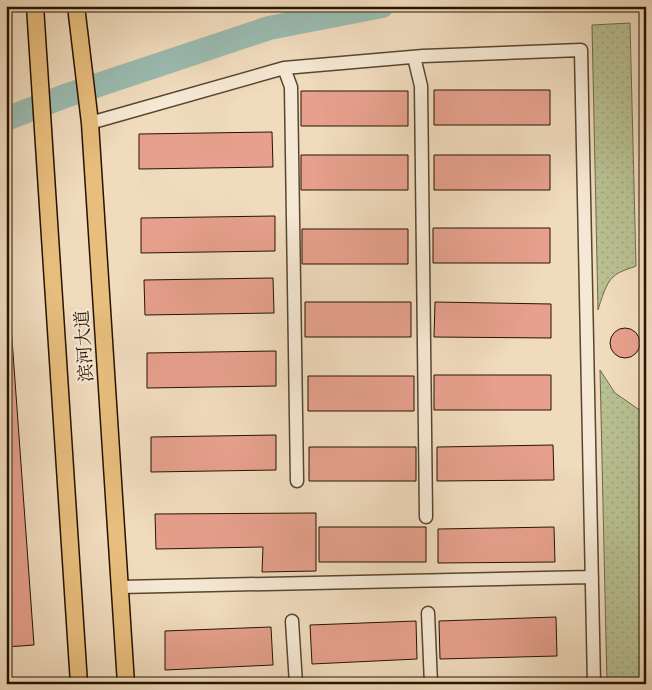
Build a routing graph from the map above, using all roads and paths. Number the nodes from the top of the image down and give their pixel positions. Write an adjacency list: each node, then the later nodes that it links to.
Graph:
1 (35, 6): 12 (main road, 滨河大道)
2 (76, 6): 5 (main road, 滨河大道)
3 (414, 57): 4 (street); 7 (street); 8 (street)
4 (284, 68): 5 (street); 6 (street)
5 (90, 123): 9 (main road, 滨河大道)
6 (297, 481)
7 (426, 517)
8 (592, 578): 9 (street); 16 (street)
9 (120, 587): 13 (main road, 滨河大道)
10 (428, 613): 15 (street)
11 (292, 621): 14 (street)
12 (79, 684)
13 (126, 684)
14 (296, 684)
15 (431, 684)
16 (594, 684)

